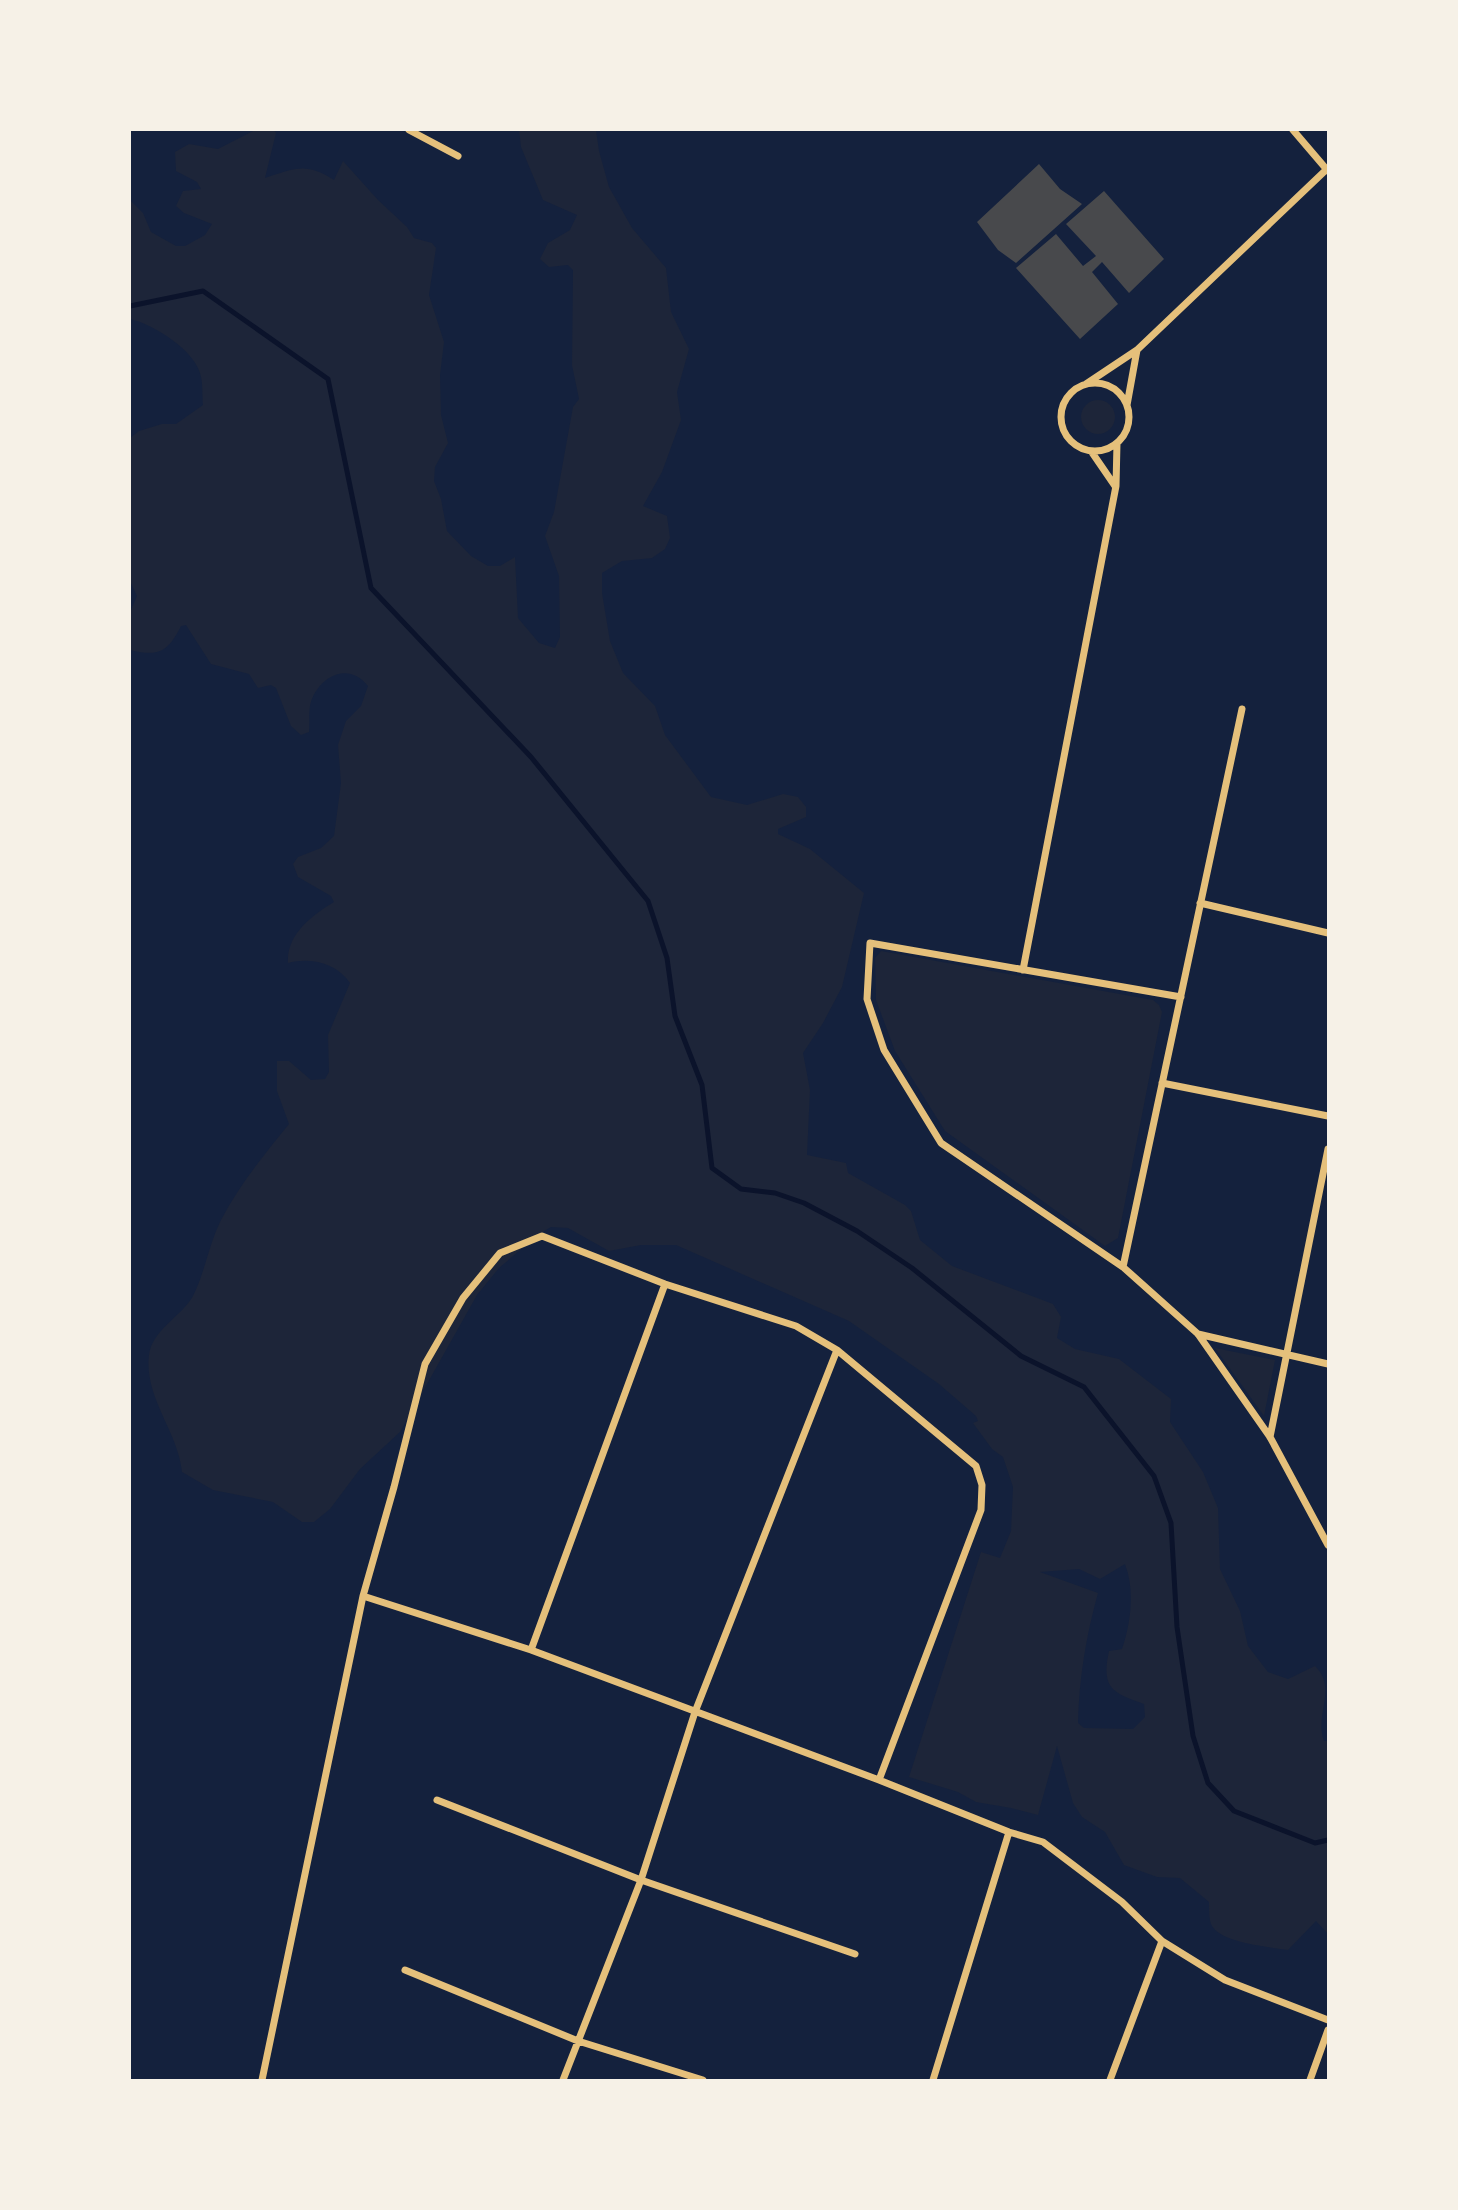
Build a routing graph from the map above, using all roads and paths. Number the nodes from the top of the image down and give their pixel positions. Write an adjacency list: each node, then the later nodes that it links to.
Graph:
1 (409, 130): 3 (street)
2 (1293, 130): 4 (street)
3 (458, 156)
4 (1328, 170): 5 (street)
5 (1137, 350): 6 (street); 7 (street)
6 (1086, 384): 7 (street); 9 (street)
7 (1127, 406): 8 (street)
8 (1117, 443): 9 (street); 10 (street)
9 (1091, 451): 10 (street)
10 (1116, 486): 14 (street)
11 (1242, 709): 12 (street)
12 (1200, 903): 13 (street); 15 (street)
13 (1328, 933)
14 (1023, 970): 15 (street); 19 (street)
15 (1181, 997): 16 (street)
16 (1162, 1083): 17 (street); 19 (street)
17 (1328, 1116)
18 (1328, 1149): 23 (street)
19 (1123, 1267): 21 (street)
20 (666, 1284): 22 (street); 27 (street); 28 (street)
21 (1198, 1334): 23 (street); 25 (street)
22 (837, 1350): 29 (street); 30 (street)
23 (1286, 1354): 24 (street); 25 (street)
24 (1328, 1364)
25 (1270, 1437): 26 (street)
26 (1328, 1545)
27 (363, 1595): 28 (street); 40 (street)
28 (531, 1650): 29 (street)
29 (695, 1712): 30 (street); 33 (street)
30 (879, 1780): 32 (street)
31 (437, 1800): 33 (street)
32 (1009, 1832): 34 (street); 43 (street)
33 (641, 1881): 35 (street); 39 (street)
34 (1162, 1941): 37 (street); 44 (street)
35 (855, 1954)
36 (405, 1970): 39 (street)
37 (1328, 2020)
38 (1328, 2030): 45 (street)
39 (578, 2040): 41 (street); 42 (street)
40 (262, 2081)
41 (563, 2081)
42 (703, 2081)
43 (933, 2081)
44 (1110, 2081)
45 (1310, 2081)

